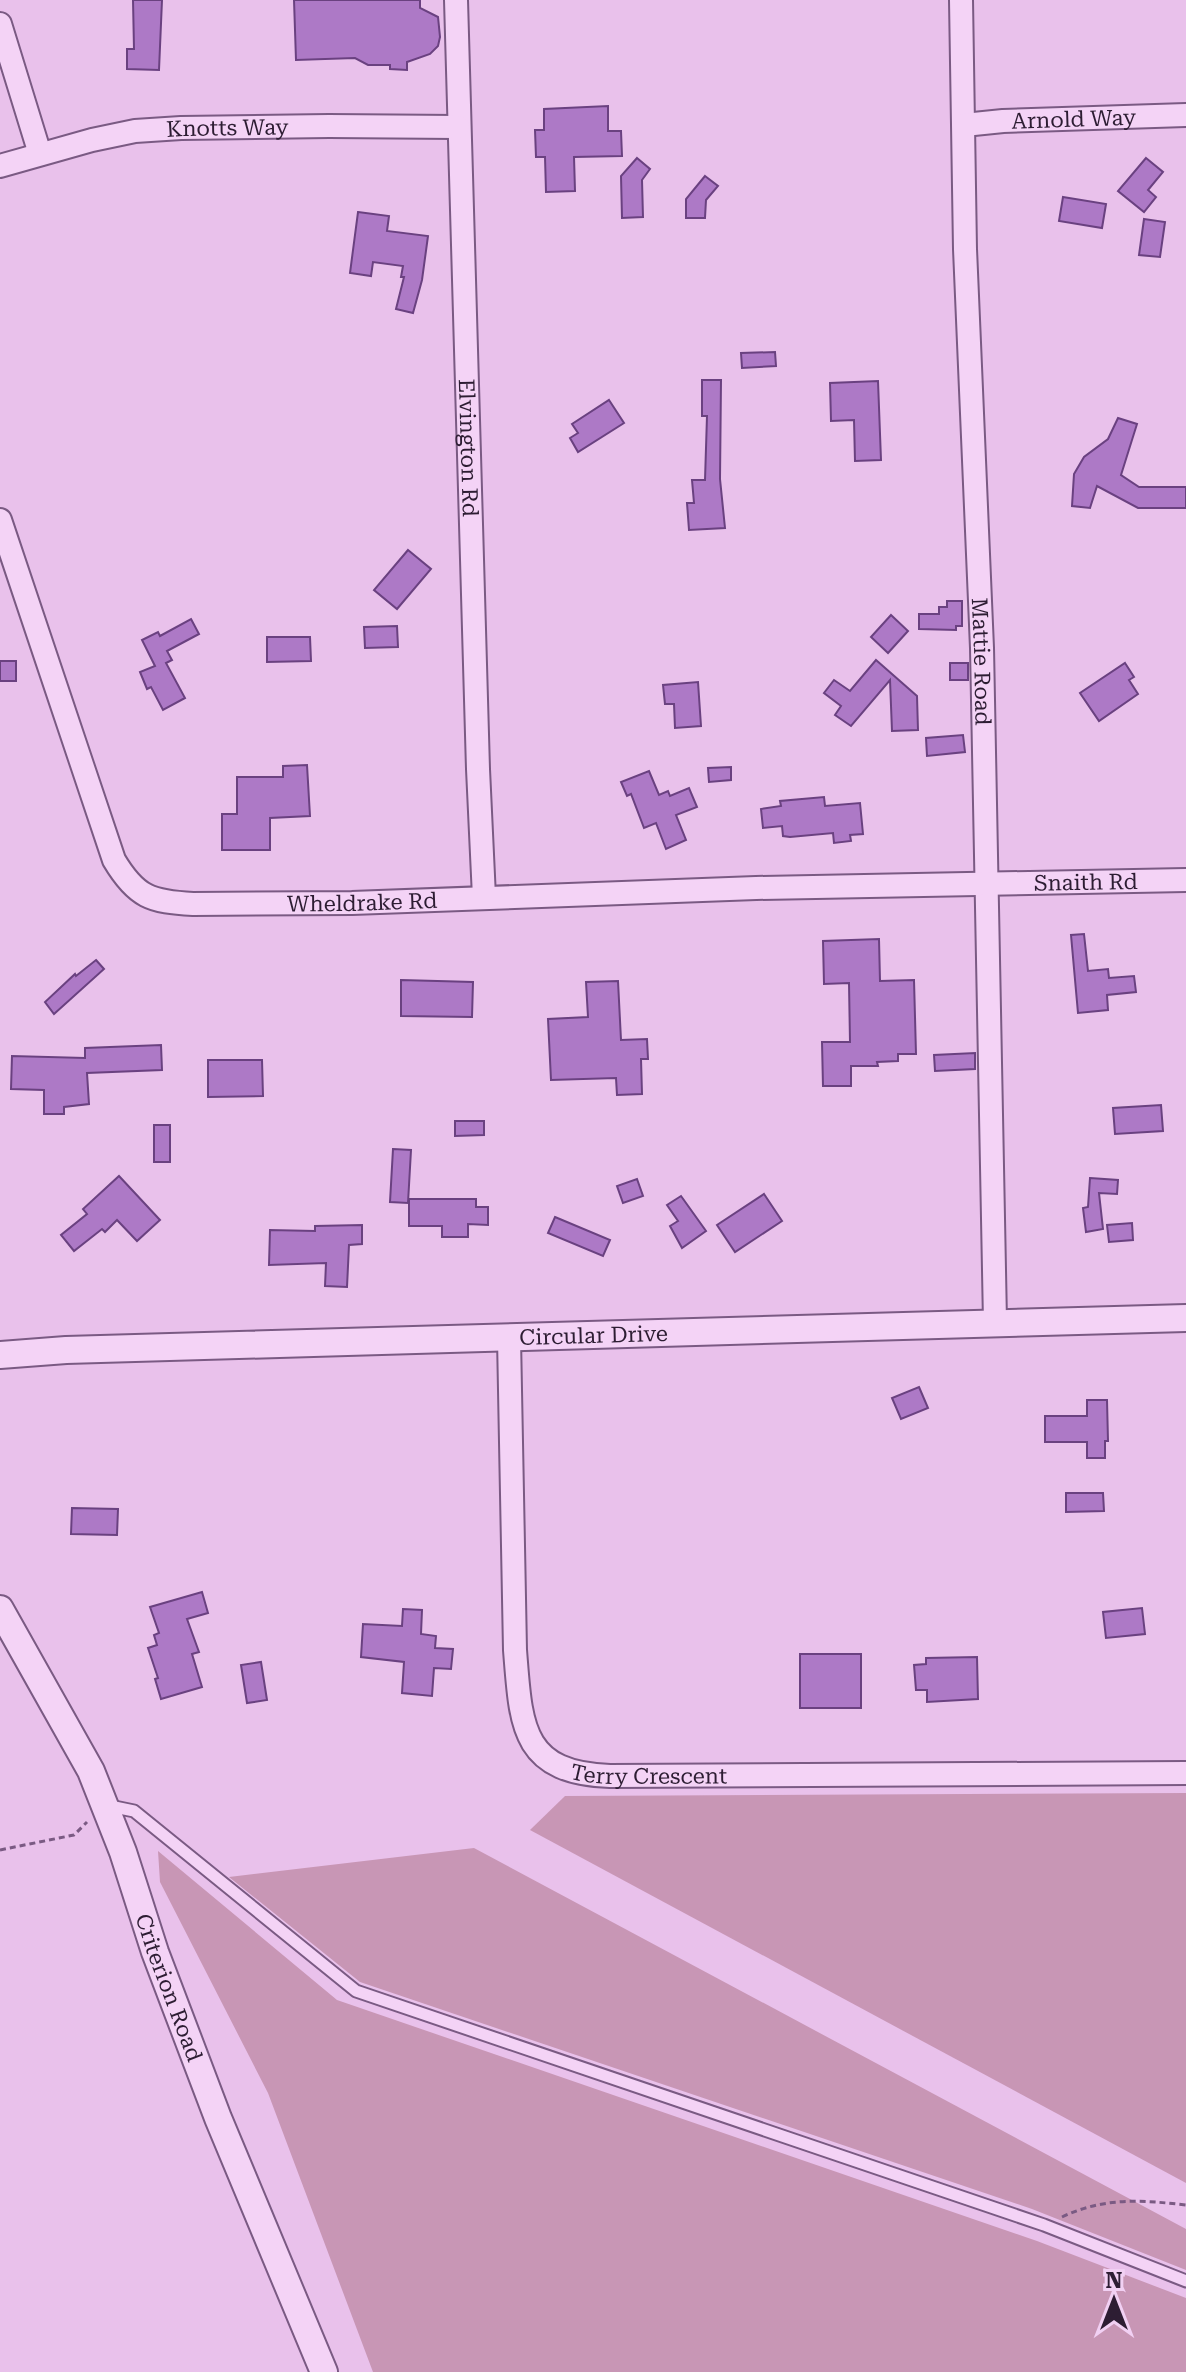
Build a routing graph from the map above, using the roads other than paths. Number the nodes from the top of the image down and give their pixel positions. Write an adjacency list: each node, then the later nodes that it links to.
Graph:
1 (456, 0): 6 (street, Elvington Rd)
2 (961, 0): 5 (street, Mattie Road)
3 (0, 24): 7 (street)
4 (1186, 115): 5 (street, Arnold Way)
5 (964, 125): 11 (street, Mattie Road)
6 (458, 127): 7 (street, Knotts Way); 12 (street, Elvington Rd)
7 (40, 154): 8 (street, Knotts Way)
8 (0, 166)
9 (0, 520): 12 (street, Wheldrake Rd)
10 (1186, 880): 11 (street, Snaith Rd)
11 (986, 884): 12 (street, Wheldrake Rd); 14 (street, Mattie Road)
12 (484, 897)
13 (1186, 1318): 14 (street, Circular Drive)
14 (995, 1322): 15 (street, Circular Drive)
15 (509, 1338): 16 (street, Circular Drive); 18 (street, Terry Crescent)
16 (0, 1355)
17 (0, 1609): 19 (street, Criterion Road)
18 (1186, 1773)
19 (104, 1805): 20 (lane); 21 (street, Criterion Road)
20 (1186, 2281)
21 (324, 2372)

